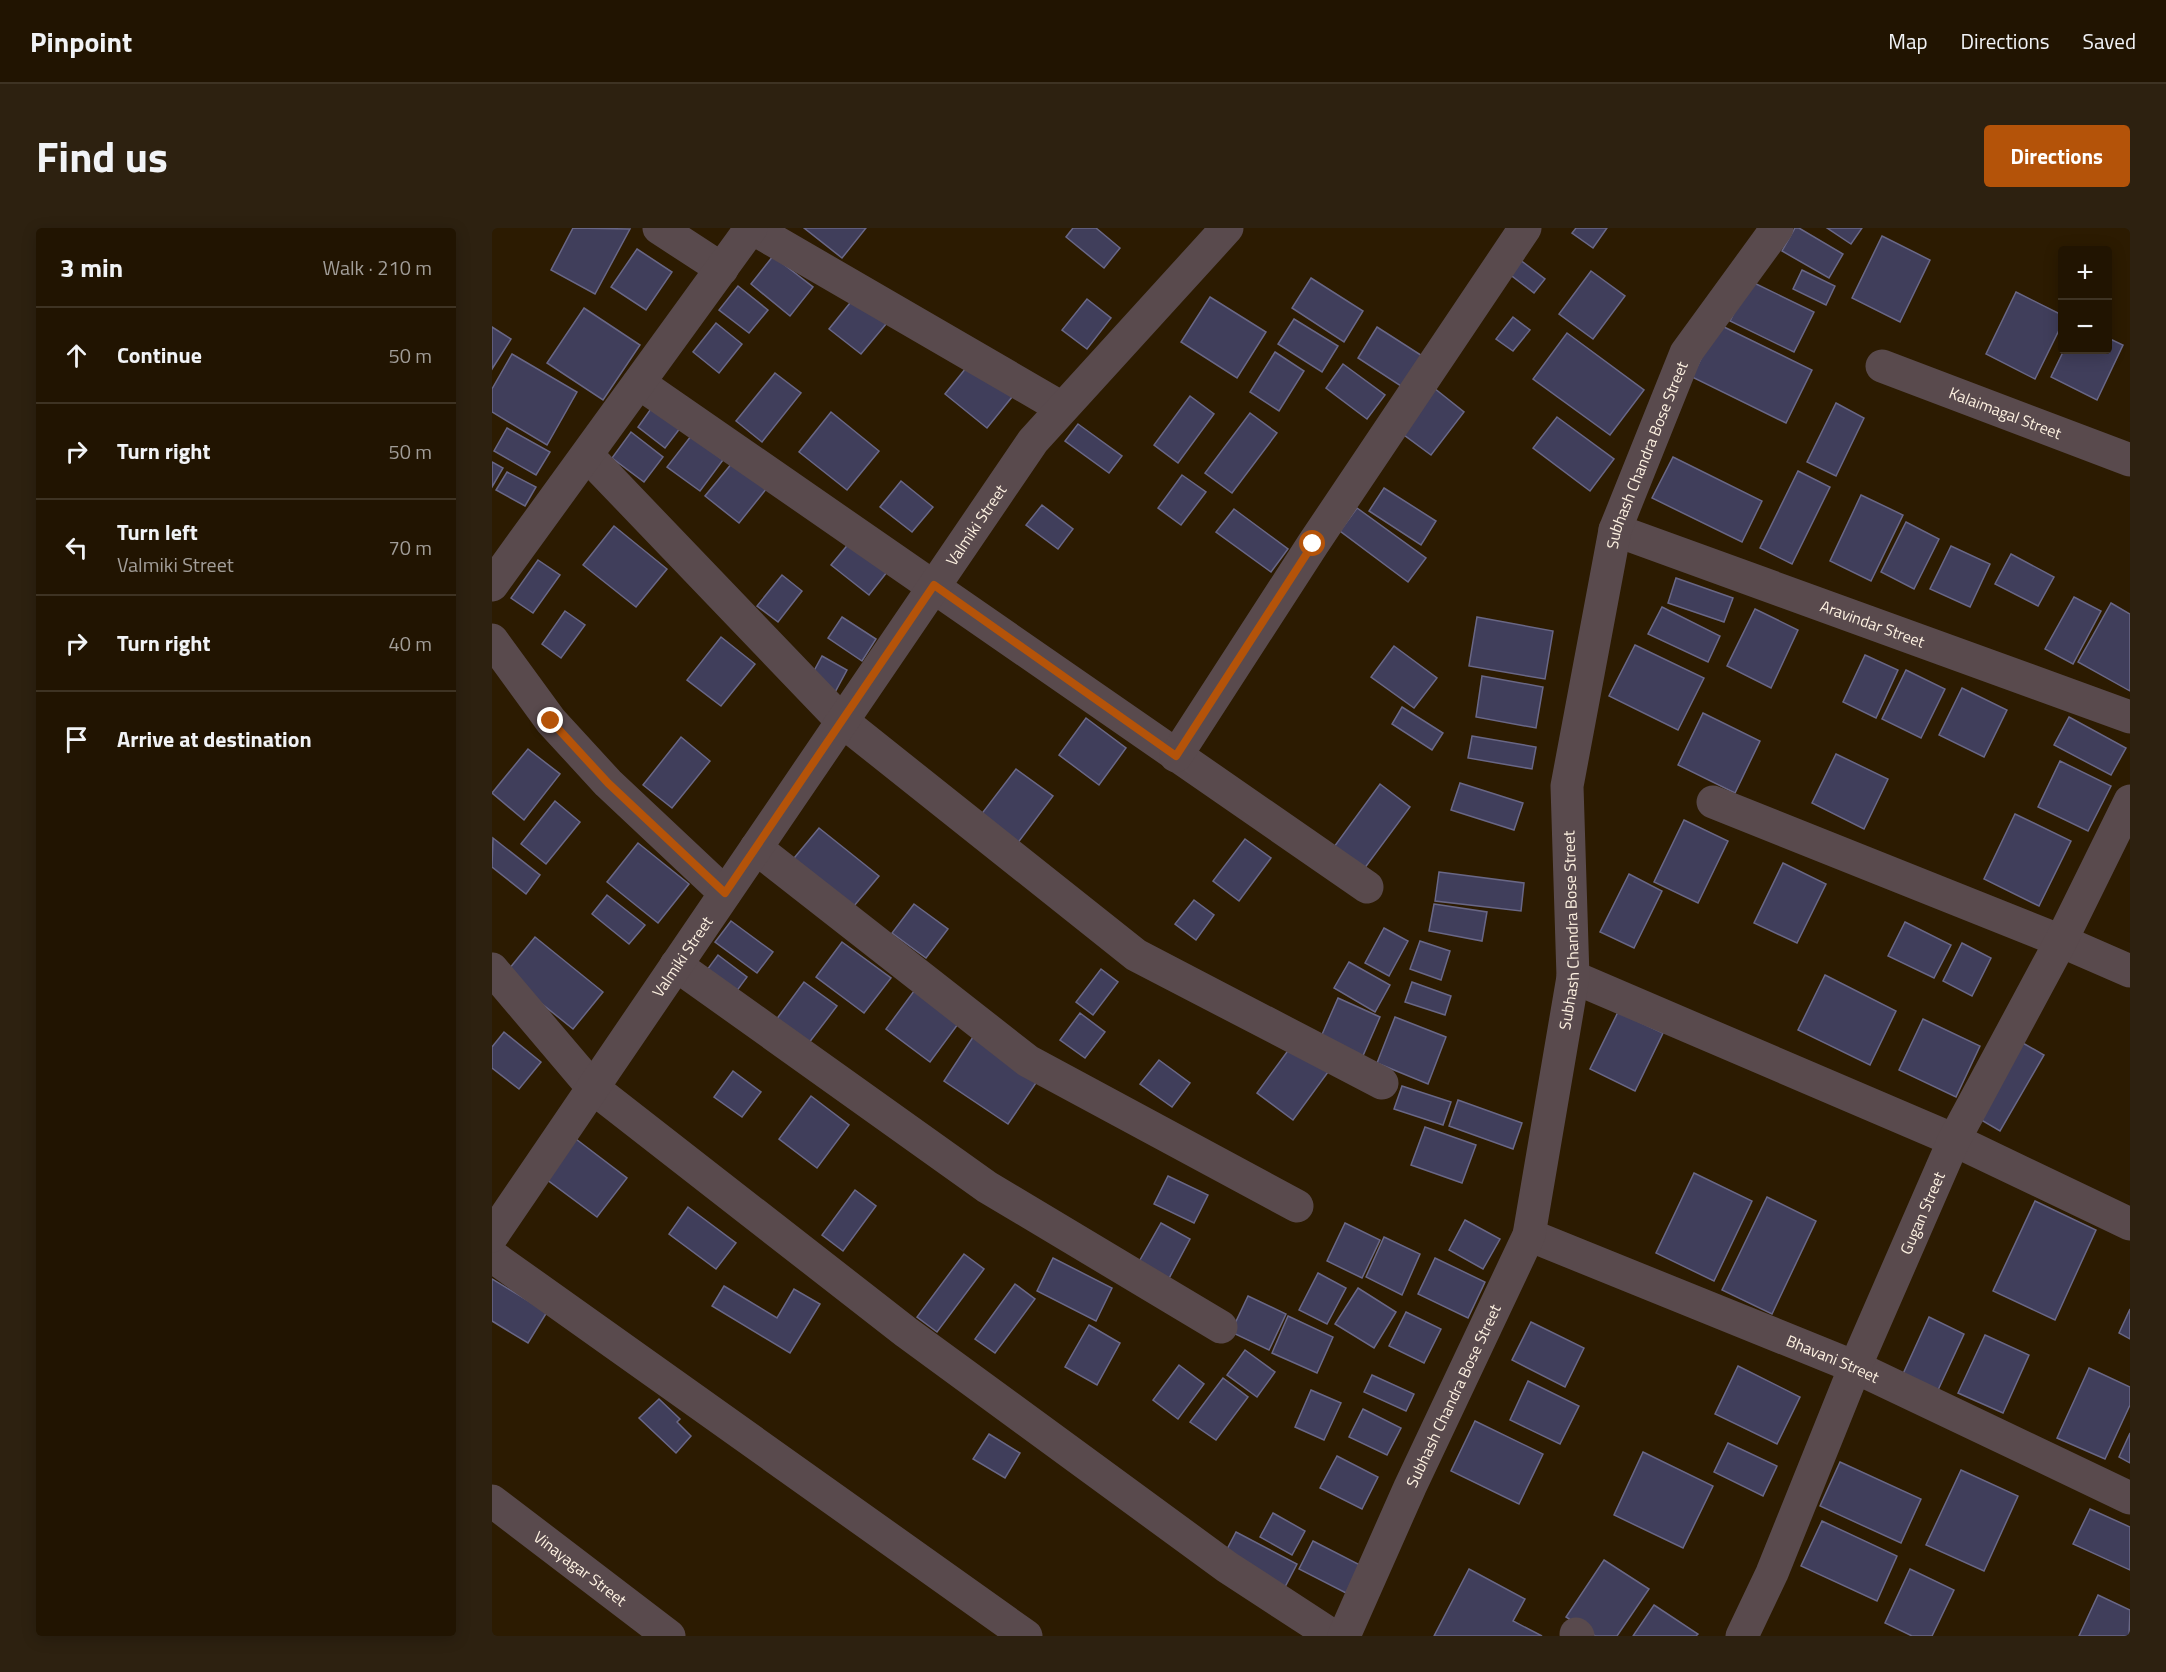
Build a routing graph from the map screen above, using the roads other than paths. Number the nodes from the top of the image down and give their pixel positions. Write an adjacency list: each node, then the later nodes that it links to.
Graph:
1 (659, 228): 6 (street)
2 (751, 228): 6 (street); 9 (street)
3 (1227, 228): 9 (street, Valmiki Street)
4 (1525, 228): 18 (street)
5 (1777, 228): 12 (street, Subhash Chandra Bose Street)
6 (722, 269): 8 (street)
7 (1882, 366): 11 (street, Kalaimagal Street)
8 (639, 383): 10 (street); 14 (street)
9 (1062, 408): 14 (street, Valmiki Street)
10 (587, 455): 13 (street); 17 (street)
11 (2130, 460)
12 (1615, 530): 16 (street, Aravindar Street); 28 (street, Subhash Chandra Bose Street)
13 (492, 585)
14 (934, 585): 17 (street, Valmiki Street); 18 (street)
15 (492, 640): 23 (street)
16 (2130, 717)
17 (842, 721): 21 (street, Valmiki Street); 29 (street)
18 (1176, 756): 22 (street)
19 (2130, 801): 24 (street, Gugan Street)
20 (1713, 802): 24 (street)
21 (756, 848): 23 (street, Valmiki Street); 32 (street)
22 (1367, 887)
23 (725, 893): 25 (street, Valmiki Street)
24 (2061, 941): 27 (street); 31 (street, Gugan Street)
25 (676, 965): 30 (street, Valmiki Street); 37 (street)
26 (492, 969): 30 (street)
27 (2130, 971)
28 (1573, 977): 31 (street); 34 (street, Subhash Chandra Bose Street)
29 (1382, 1083)
30 (593, 1088): 35 (street, Valmiki Street); 43 (street)
31 (1954, 1140): 33 (street); 38 (street, Gugan Street)
32 (1297, 1206)
33 (2130, 1224)
34 (1529, 1235): 38 (street, Bhavani Street); 44 (street, Subhash Chandra Bose Street)
35 (492, 1236)
36 (492, 1256): 42 (street)
37 (1221, 1328)
38 (1856, 1367): 39 (street, Bhavani Street); 45 (street, Gugan Street)
39 (2130, 1498)
40 (492, 1501): 41 (street, Vinayagar Street)
41 (669, 1636)
42 (1026, 1636)
43 (1333, 1636)
44 (1344, 1636)
45 (1742, 1636)

